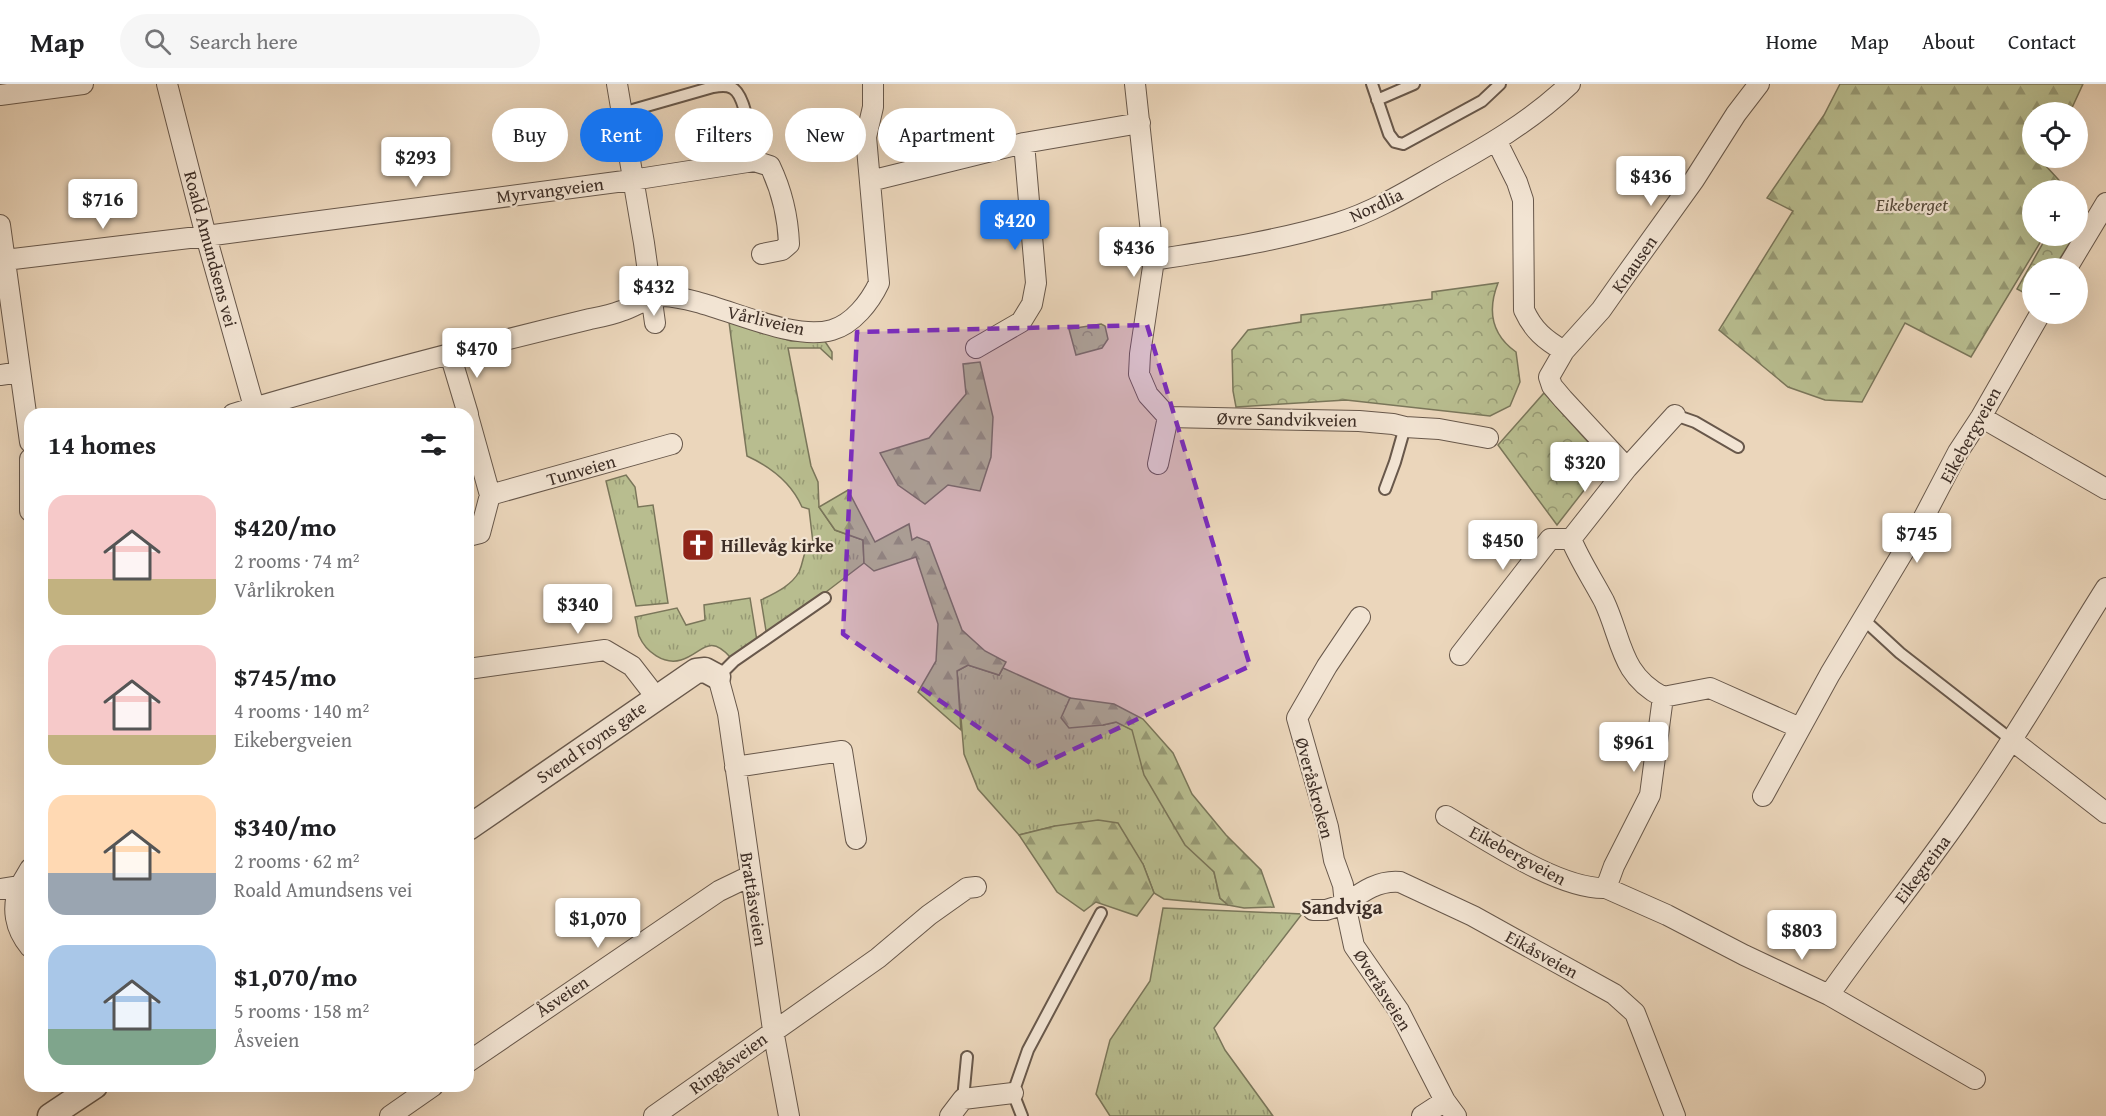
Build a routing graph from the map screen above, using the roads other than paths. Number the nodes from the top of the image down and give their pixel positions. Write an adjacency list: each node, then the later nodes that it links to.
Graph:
1 (84, 84): 11 (street)
2 (167, 84): 26 (street, Roald Amundsens vei)
3 (617, 84): 13 (street)
4 (873, 84): 23 (street, Vårliveien)
5 (1135, 84): 16 (street)
6 (1372, 84): 12 (lane)
7 (1414, 84): 12 (lane)
8 (1570, 84): 17 (street, Nordlia)
9 (1759, 84): 35 (street, Knausen)
10 (1499, 85): 12 (lane)
11 (0, 95)
12 (1377, 100)
13 (621, 108)
14 (640, 108): 15 (lane)
15 (744, 108)
16 (1140, 123): 18 (street); 30 (street)
17 (1497, 142): 30 (street, Nordlia); 35 (street)
18 (1024, 143): 23 (street); 34 (street)
19 (629, 162): 22 (street)
20 (748, 162): 22 (street, Myrvangveien)
21 (757, 162): 27 (street)
22 (632, 180): 26 (street, Myrvangveien); 31 (street)
23 (870, 181): 31 (street, Vårliveien)
24 (2106, 203): 28 (street)
25 (0, 225): 29 (street)
26 (206, 236): 29 (street, Myrvangveien); 40 (street, Roald Amundsens vei)
27 (762, 254)
28 (2073, 258)
29 (5, 260): 37 (street)
30 (1154, 260): 44 (street)
31 (652, 297): 32 (street); 36 (street, Vårliveien)
32 (655, 323)
33 (2034, 324): 45 (street, Eikebergveien)
34 (976, 348)
35 (1564, 351): 52 (street, Knausen)
36 (450, 354): 41 (street, Vårliveien); 42 (street)
37 (20, 372): 38 (street); 39 (street)
38 (0, 375)
39 (25, 408)
40 (254, 408)
41 (265, 408)
42 (466, 408)
43 (1675, 415): 50 (lane); 52 (street)
44 (1168, 417): 46 (street, Øvre Sandvikveien); 51 (street)
45 (1981, 417): 54 (street); 61 (street, Eikebergveien)
46 (1405, 427): 48 (street, Øvre Sandvikveien); 53 (lane)
47 (474, 438): 55 (street)
48 (1488, 438)
49 (672, 444): 55 (street, Tunveien)
50 (1738, 447)
51 (1158, 464)
52 (1628, 468): 57 (street)
53 (1384, 489)
54 (2106, 489)
55 (489, 495): 56 (street)
56 (474, 535)
57 (1571, 539): 62 (street); 66 (street)
58 (2106, 588): 68 (street, Eikegreina)
59 (825, 598): 64 (lane)
60 (1360, 617): 80 (street, Øveråskroken)
61 (1862, 618): 67 (street, Eikebergveien); 68 (lane)
62 (1460, 655)
63 (474, 668): 65 (street)
64 (718, 677): 65 (street, Svend Foyns gate); 69 (street, Brattåsveien)
65 (656, 697): 73 (street, Svend Foyns gate)
66 (1663, 697): 67 (street); 79 (street)
67 (1800, 728): 70 (street, Eikebergveien)
68 (2013, 741): 71 (street); 84 (street, Eikegreina)
69 (735, 767): 74 (street); 76 (street, Brattåsveien)
70 (1763, 796)
71 (2106, 813)
72 (1446, 816): 79 (street, Eikebergveien)
73 (474, 824)
74 (856, 839)
75 (24, 875): 78 (street)
76 (750, 876): 85 (street, Brattåsveien); 87 (street, Åsveien)
77 (976, 887): 85 (street)
78 (10, 888): 83 (street)
79 (1606, 888): 84 (street)
80 (1345, 904): 81 (street); 93 (street, Øveråsveien); 101 (street, Eikåsveien)
81 (1313, 910)
82 (1101, 913): 91 (lane)
83 (24, 938)
84 (1829, 995): 88 (street)
85 (773, 1030): 96 (street, Ringåsveien); 97 (street, Brattåsveien)
86 (967, 1057): 92 (lane)
87 (474, 1058)
88 (1975, 1079)
89 (86, 1092): 94 (street)
90 (424, 1092): 95 (street)
91 (1013, 1093): 92 (street); 99 (lane)
92 (963, 1099): 98 (street)
93 (1450, 1109): 100 (street, Øveråsveien)
94 (50, 1116)
95 (390, 1116)
96 (654, 1116)
97 (789, 1116)
98 (950, 1116)
99 (1022, 1116)
100 (1422, 1116)
101 (1675, 1116)

